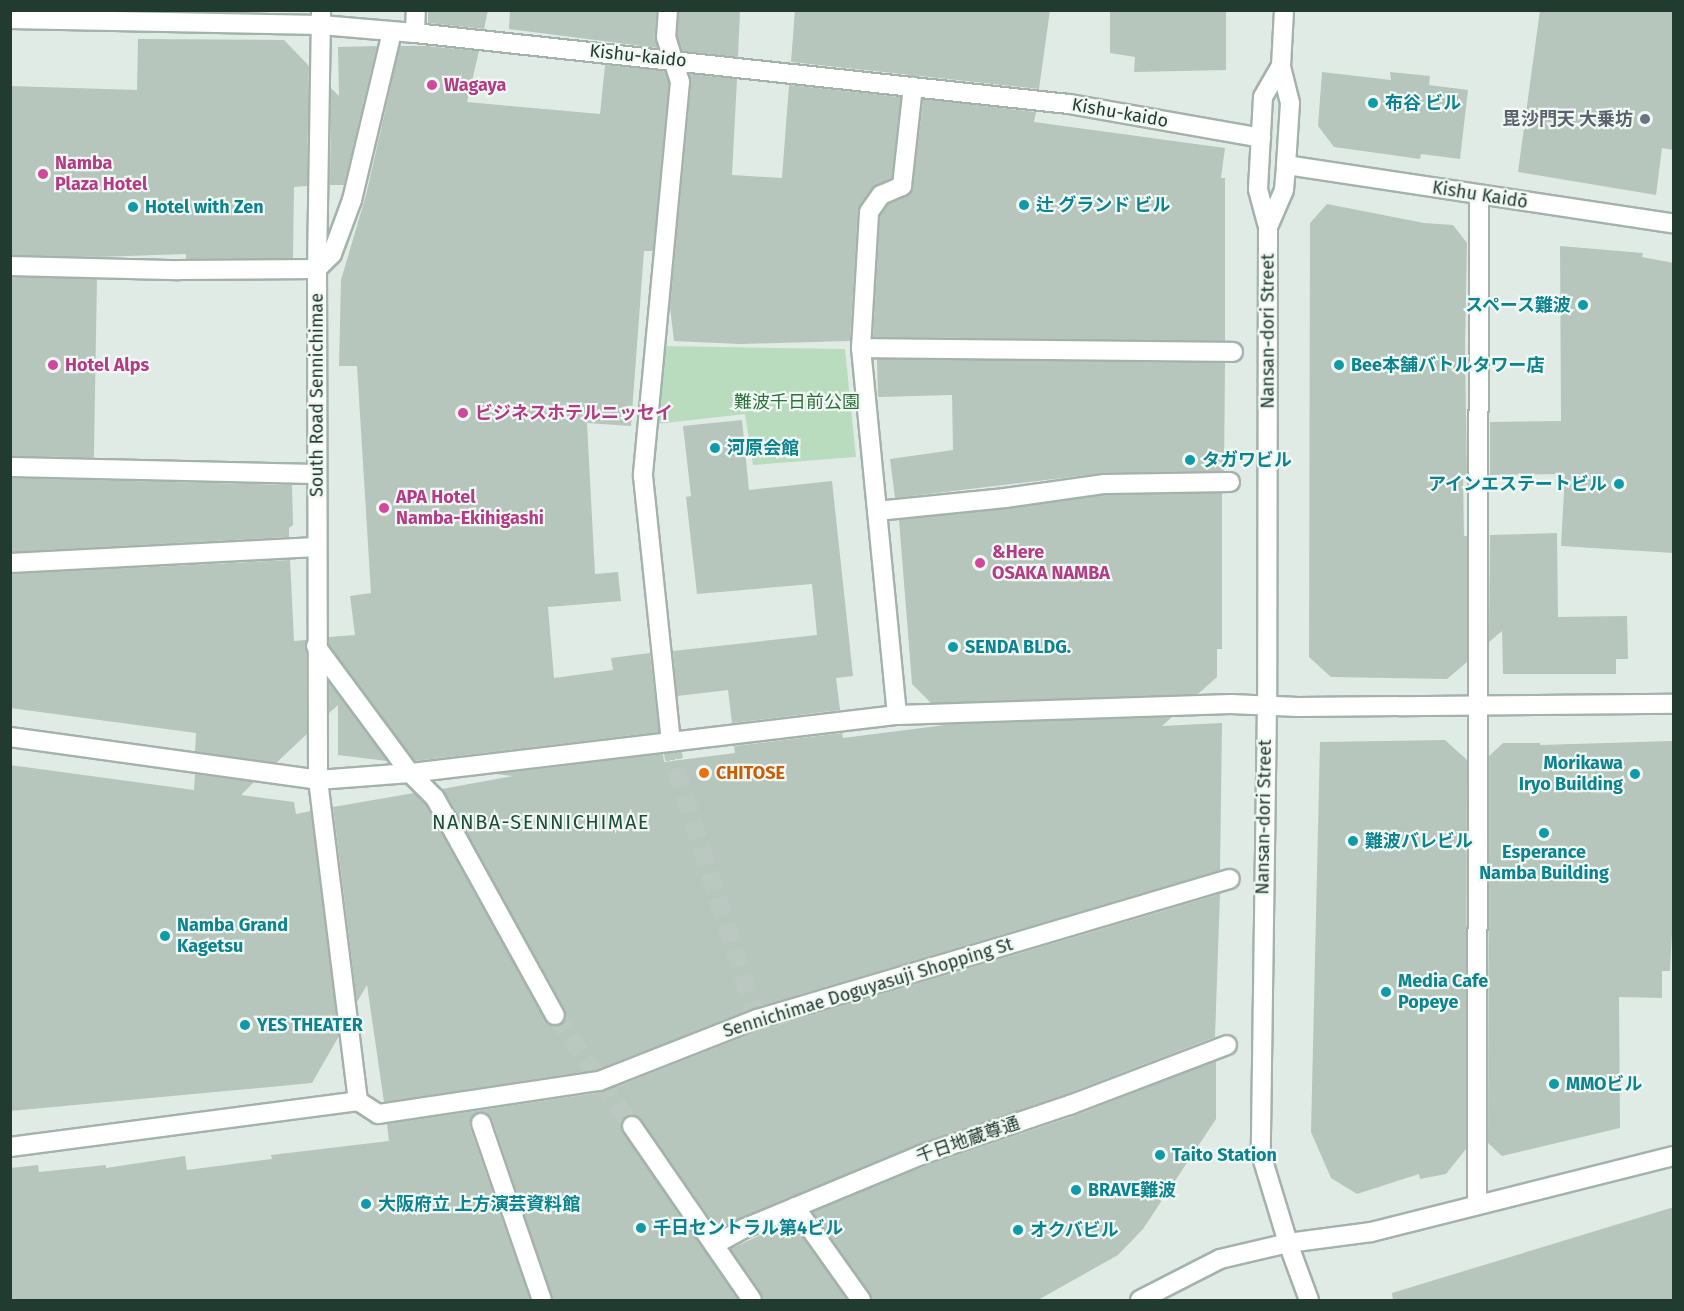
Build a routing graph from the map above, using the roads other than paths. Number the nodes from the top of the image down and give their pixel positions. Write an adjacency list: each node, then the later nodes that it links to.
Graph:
1 (416, 10): 7 (street)
2 (668, 10): 8 (street)
3 (1284, 10): 9 (street)
4 (321, 18): 5 (street, Kishu-kaido); 6 (street, Kishu-kaido); 17 (street, South Road Sennichimae)
5 (10, 19)
6 (392, 32): 7 (street, Kishu-kaido); 17 (street)
7 (416, 33): 8 (street, Kishu-kaido)
8 (673, 59): 10 (street, Kishu-kaido); 32 (street)
9 (1281, 66): 11 (street); 12 (street)
10 (913, 87): 11 (street, Kishu-kaido); 18 (street)
11 (1261, 138): 15 (street)
12 (1286, 165): 13 (street, Kishu Kaidō); 15 (street)
13 (1479, 195): 14 (street, Kishu Kaidō); 27 (street)
14 (1674, 224)
15 (1268, 227): 29 (street, Nansan-dori Street)
16 (10, 266): 17 (street)
17 (317, 269): 21 (street, South Road Sennichimae)
18 (861, 348): 19 (street); 23 (street)
19 (1233, 352)
20 (10, 467): 21 (street)
21 (317, 474): 24 (street, South Road Sennichimae)
22 (1230, 482): 23 (street)
23 (877, 510): 30 (street)
24 (317, 547): 25 (street); 26 (street, South Road Sennichimae)
25 (10, 562)
26 (316, 646): 33 (street); 34 (street, South Road Sennichimae)
27 (1476, 704): 28 (street); 29 (street); 43 (street)
28 (1674, 704)
29 (1267, 705): 30 (street); 45 (street, Nansan-dori Street)
30 (897, 715): 32 (street)
31 (10, 737): 34 (street)
32 (671, 742): 33 (street)
33 (410, 773): 34 (street); 36 (street)
34 (318, 780): 38 (street, South Road Sennichimae)
35 (1223, 881): 38 (street, Sennichimae Doguyasuji Shopping St)
36 (555, 1015)
37 (1227, 1045): 44 (street, 千日地蔵尊通)
38 (358, 1101): 41 (street)
39 (480, 1123): 47 (street)
40 (632, 1126): 46 (street)
41 (10, 1147)
42 (1674, 1156): 43 (street)
43 (1477, 1203): 45 (street)
44 (795, 1207): 46 (street, 千日地蔵尊通); 49 (street)
45 (1288, 1243): 50 (street); 51 (street, Nansan-dori Street)
46 (714, 1245): 48 (street)
47 (542, 1300)
48 (752, 1300)
49 (861, 1300)
50 (1140, 1300)
51 (1310, 1300)

